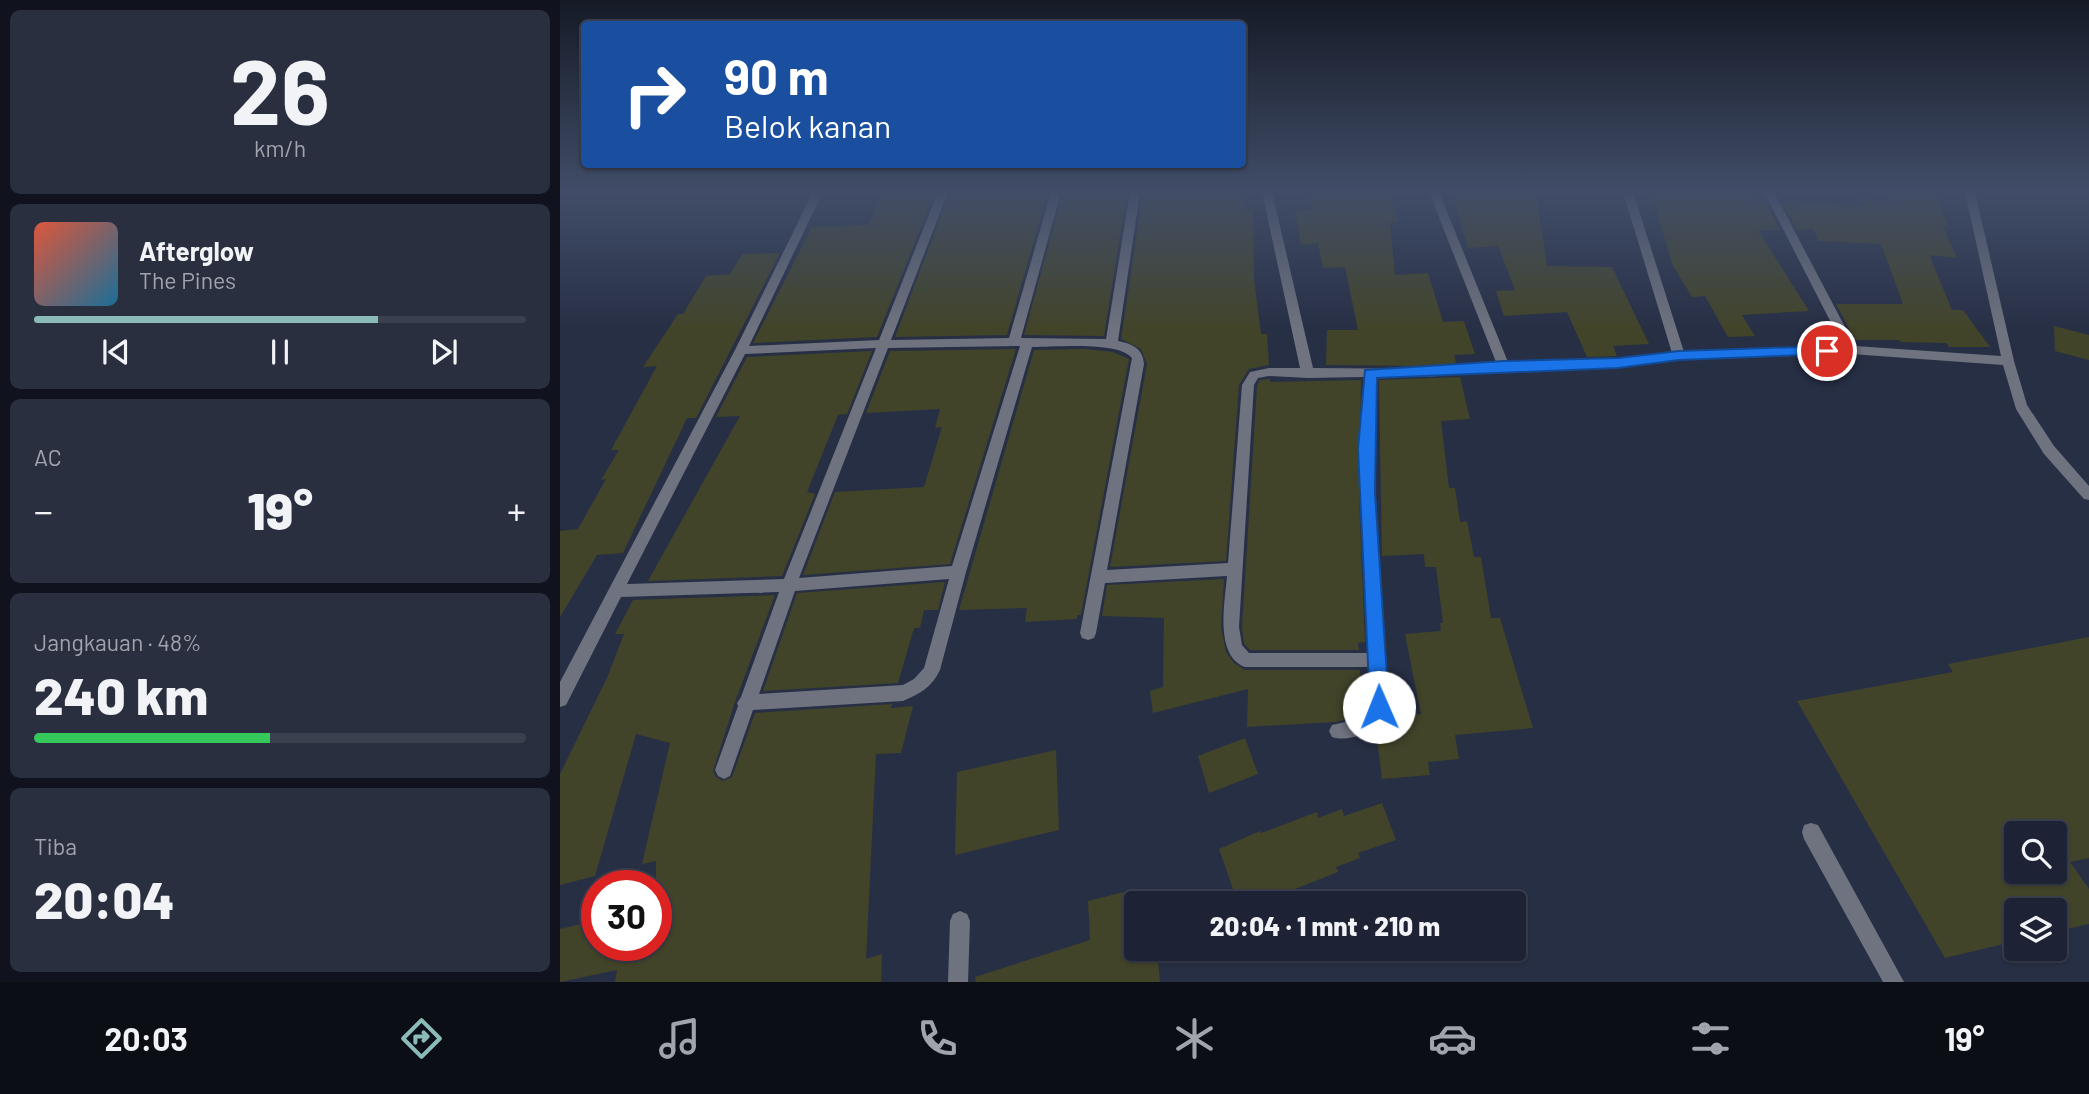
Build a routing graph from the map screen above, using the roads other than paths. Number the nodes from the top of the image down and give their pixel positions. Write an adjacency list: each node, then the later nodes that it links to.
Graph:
1 (796, 238): 13 (street)
2 (925, 238): 11 (street)
3 (1045, 238): 10 (street)
4 (1128, 238): 12 (street)
5 (1277, 238): 18 (street)
6 (1452, 238): 17 (street)
7 (1642, 238): 15 (street)
8 (1793, 238): 14 (street)
9 (1980, 238): 16 (street)
10 (1021, 342): 11 (street); 12 (street); 22 (street)
11 (885, 343): 13 (street); 24 (street)
12 (1111, 345): 23 (street)
13 (741, 350): 25 (street)
14 (1851, 350): 15 (street); 16 (street)
15 (1679, 356): 17 (street)
16 (2008, 361): 20 (street)
17 (1504, 366): 19 (street)
18 (1308, 374): 19 (street); 21 (street)
19 (1370, 374): 27 (street)
20 (2089, 495)
21 (1233, 569): 23 (street); 27 (street)
22 (958, 572): 24 (street); 29 (street)
23 (1098, 577): 26 (street)
24 (789, 584): 25 (street); 29 (street)
25 (617, 591): 28 (street)
26 (1088, 633)
27 (1378, 660): 30 (street)
28 (560, 699)
29 (745, 703): 31 (street)
30 (1338, 731)
31 (724, 770)
32 (1811, 832): 35 (street)
33 (960, 921): 34 (street)
34 (958, 982)
35 (1894, 982)

